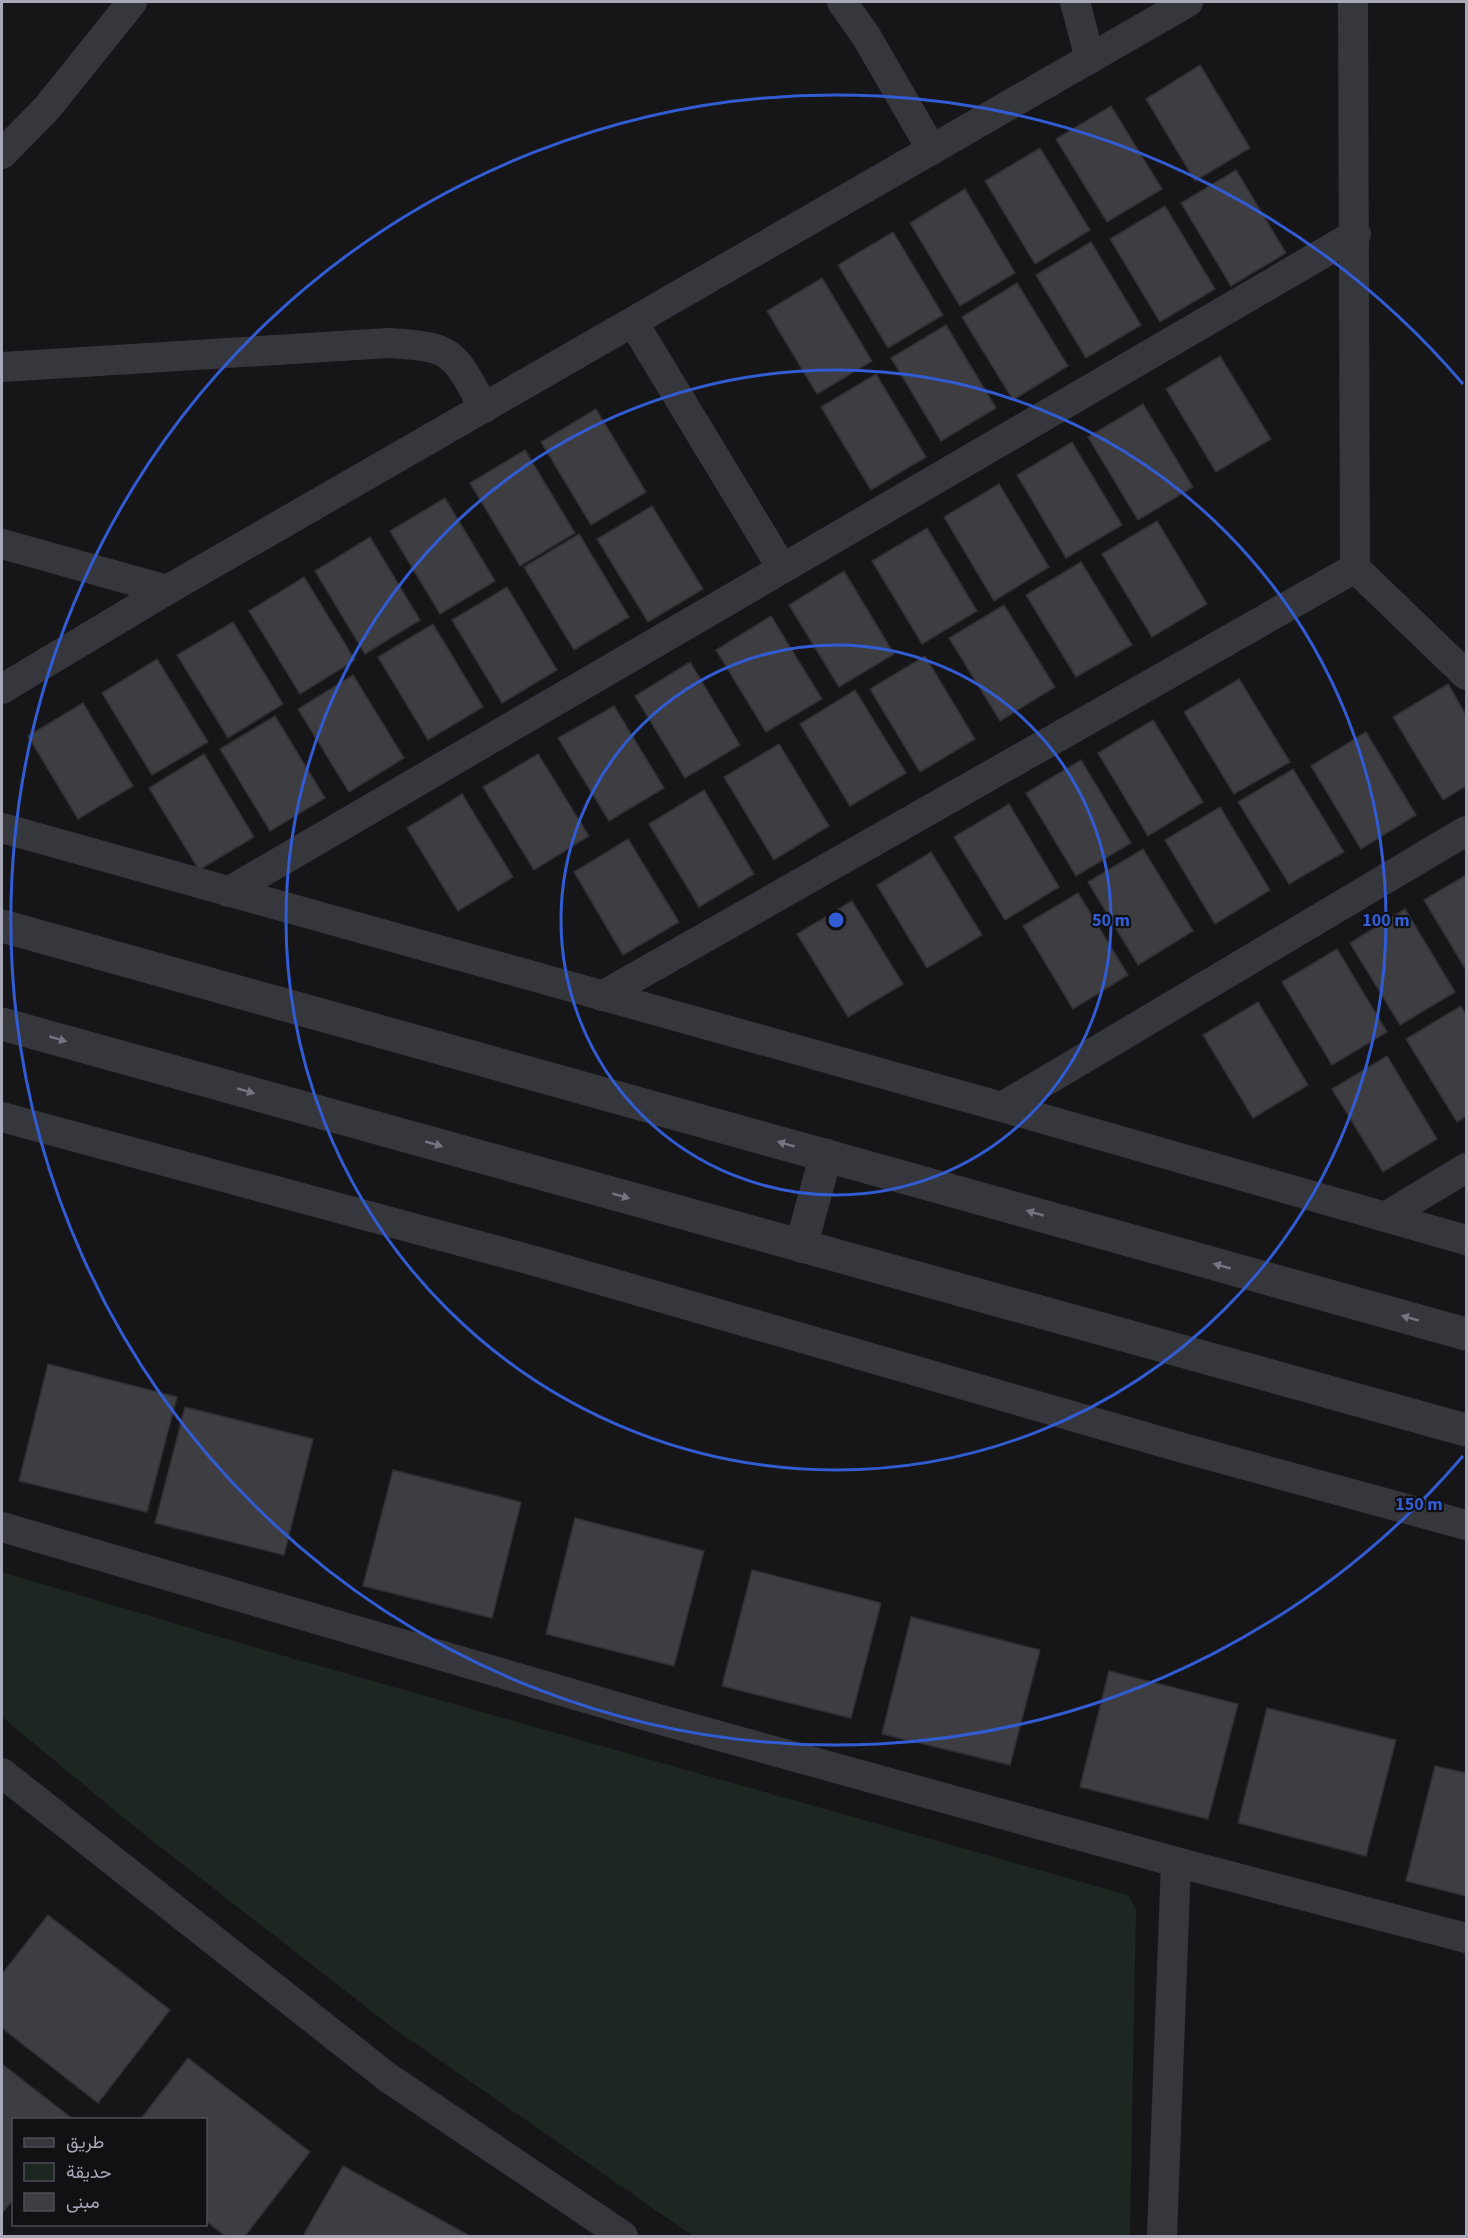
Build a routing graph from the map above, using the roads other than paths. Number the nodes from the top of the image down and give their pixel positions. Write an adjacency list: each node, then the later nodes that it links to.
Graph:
1 (132, 2): 8 (street)
2 (842, 2): 7 (street)
3 (1075, 2): 6 (street)
4 (1188, 2): 6 (street)
5 (1353, 2): 9 (street)
6 (1090, 59): 7 (street)
7 (932, 150): 10 (street)
8 (2, 154)
9 (1356, 234): 14 (street); 15 (street)
10 (633, 322): 12 (street); 14 (street)
11 (2, 367): 12 (street)
12 (484, 408): 16 (street)
13 (2, 544): 16 (street)
14 (782, 568): 21 (street)
15 (1355, 568): 17 (street); 23 (street)
16 (167, 590): 18 (street)
17 (1467, 675)
18 (2, 689)
19 (2, 828): 21 (street)
20 (1467, 831): 25 (street)
21 (228, 892): 23 (street)
22 (2, 926): 27 (street, one-way to 22)
23 (602, 996): 25 (street)
24 (2, 1024): 31 (street, one-way to 31)
25 (1002, 1107): 29 (street)
26 (2, 1117): 34 (street)
27 (825, 1155): 31 (street); 32 (street, one-way to 27)
28 (1467, 1168): 29 (street)
29 (1385, 1218): 30 (street)
30 (1467, 1240)
31 (801, 1246): 33 (street)
32 (1467, 1334)
33 (1467, 1430)
34 (1467, 1525)
35 (2, 1527): 37 (street)
36 (2, 1773): 39 (street)
37 (1176, 1862): 38 (street); 40 (street)
38 (1467, 1938)
39 (623, 2236)
40 (1162, 2236)

